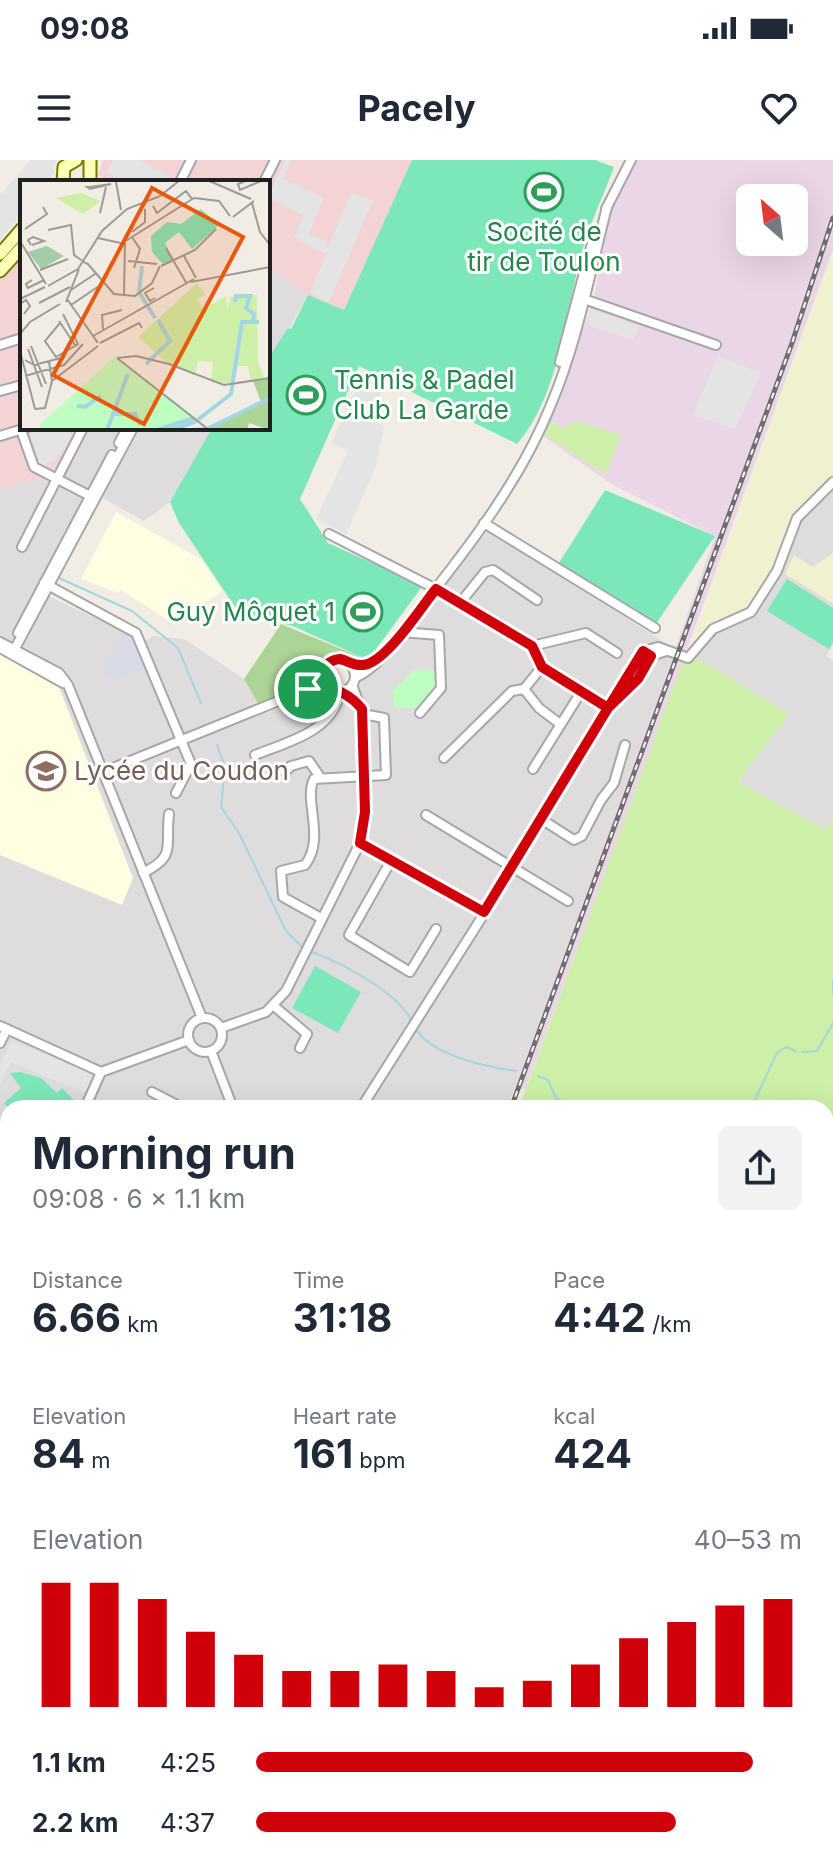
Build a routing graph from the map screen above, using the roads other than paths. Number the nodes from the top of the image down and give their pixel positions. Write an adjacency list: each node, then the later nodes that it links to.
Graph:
1 (76, 160): 5 (main road); 6 (main road)
2 (191, 160): 7 (street)
3 (275, 160): 8 (street)
4 (631, 160): 13 (street)
5 (91, 174)
6 (62, 180)
7 (181, 180)
8 (265, 180)
9 (20, 231): 11 (main road)
10 (20, 249): 12 (main road)
11 (0, 254)
12 (0, 271)
13 (580, 298): 16 (street); 28 (street)
14 (20, 339): 15 (street)
15 (0, 345)
16 (716, 345)
17 (20, 386): 18 (street)
18 (0, 391)
19 (21, 430): 24 (street)
20 (24, 430): 25 (street)
21 (82, 430): 25 (street)
22 (126, 430): 27 (street)
23 (132, 430): 27 (street)
24 (0, 436)
25 (58, 480): 27 (street); 30 (street)
26 (833, 482): 48 (street)
27 (93, 497): 31 (street)
28 (484, 523): 32 (street); 35 (street)
29 (329, 534): 32 (street)
30 (22, 547)
31 (47, 585): 38 (street); 52 (street)
32 (436, 589): 34 (street); 36 (street)
33 (537, 600): 34 (street)
34 (460, 603): 37 (street)
35 (655, 628)
36 (401, 632): 40 (street); 50 (street)
37 (532, 646): 39 (street); 42 (street)
38 (8, 648): 57 (street)
39 (617, 653)
40 (383, 656): 41 (street); 44 (street)
41 (352, 666): 43 (street); 44 (street)
42 (542, 667): 45 (street); 47 (street)
43 (324, 682): 46 (street); 52 (street)
44 (354, 682): 46 (street); 49 (street)
45 (524, 689): 51 (street); 55 (street)
46 (342, 692): 49 (street); 54 (street)
47 (581, 692): 48 (street); 51 (street)
48 (608, 708): 64 (street)
49 (362, 711): 59 (street); 59 (street)
50 (420, 713)
51 (560, 724): 56 (street)
52 (182, 739): 57 (street); 61 (street)
53 (625, 745): 64 (street)
54 (255, 755)
55 (444, 758)
56 (533, 769)
57 (103, 772): 68 (street)
58 (285, 772): 60 (street)
59 (364, 776): 60 (street); 65 (street)
60 (320, 777): 71 (street)
61 (176, 793)
62 (169, 814): 68 (street)
63 (426, 815): 67 (street)
64 (541, 819): 67 (street)
65 (360, 843): 66 (street); 71 (street)
66 (392, 859): 70 (street); 72 (street)
67 (512, 866): 69 (street); 70 (street)
68 (143, 873): 74 (street)
69 (568, 901)
70 (484, 912): 86 (street)
71 (321, 918): 73 (street)
72 (436, 929)
73 (274, 1006): 76 (street); 79 (street)
74 (202, 1018): 76 (street); 77 (street)
75 (3, 1028): 78 (street); 81 (street)
76 (221, 1028): 80 (street)
77 (189, 1040): 80 (street); 81 (street)
78 (0, 1043)
79 (300, 1048)
80 (211, 1051): 85 (street)
81 (101, 1072): 83 (street)
82 (152, 1092): 84 (street)
83 (89, 1100)
84 (168, 1100)
85 (230, 1100)
86 (366, 1100)

